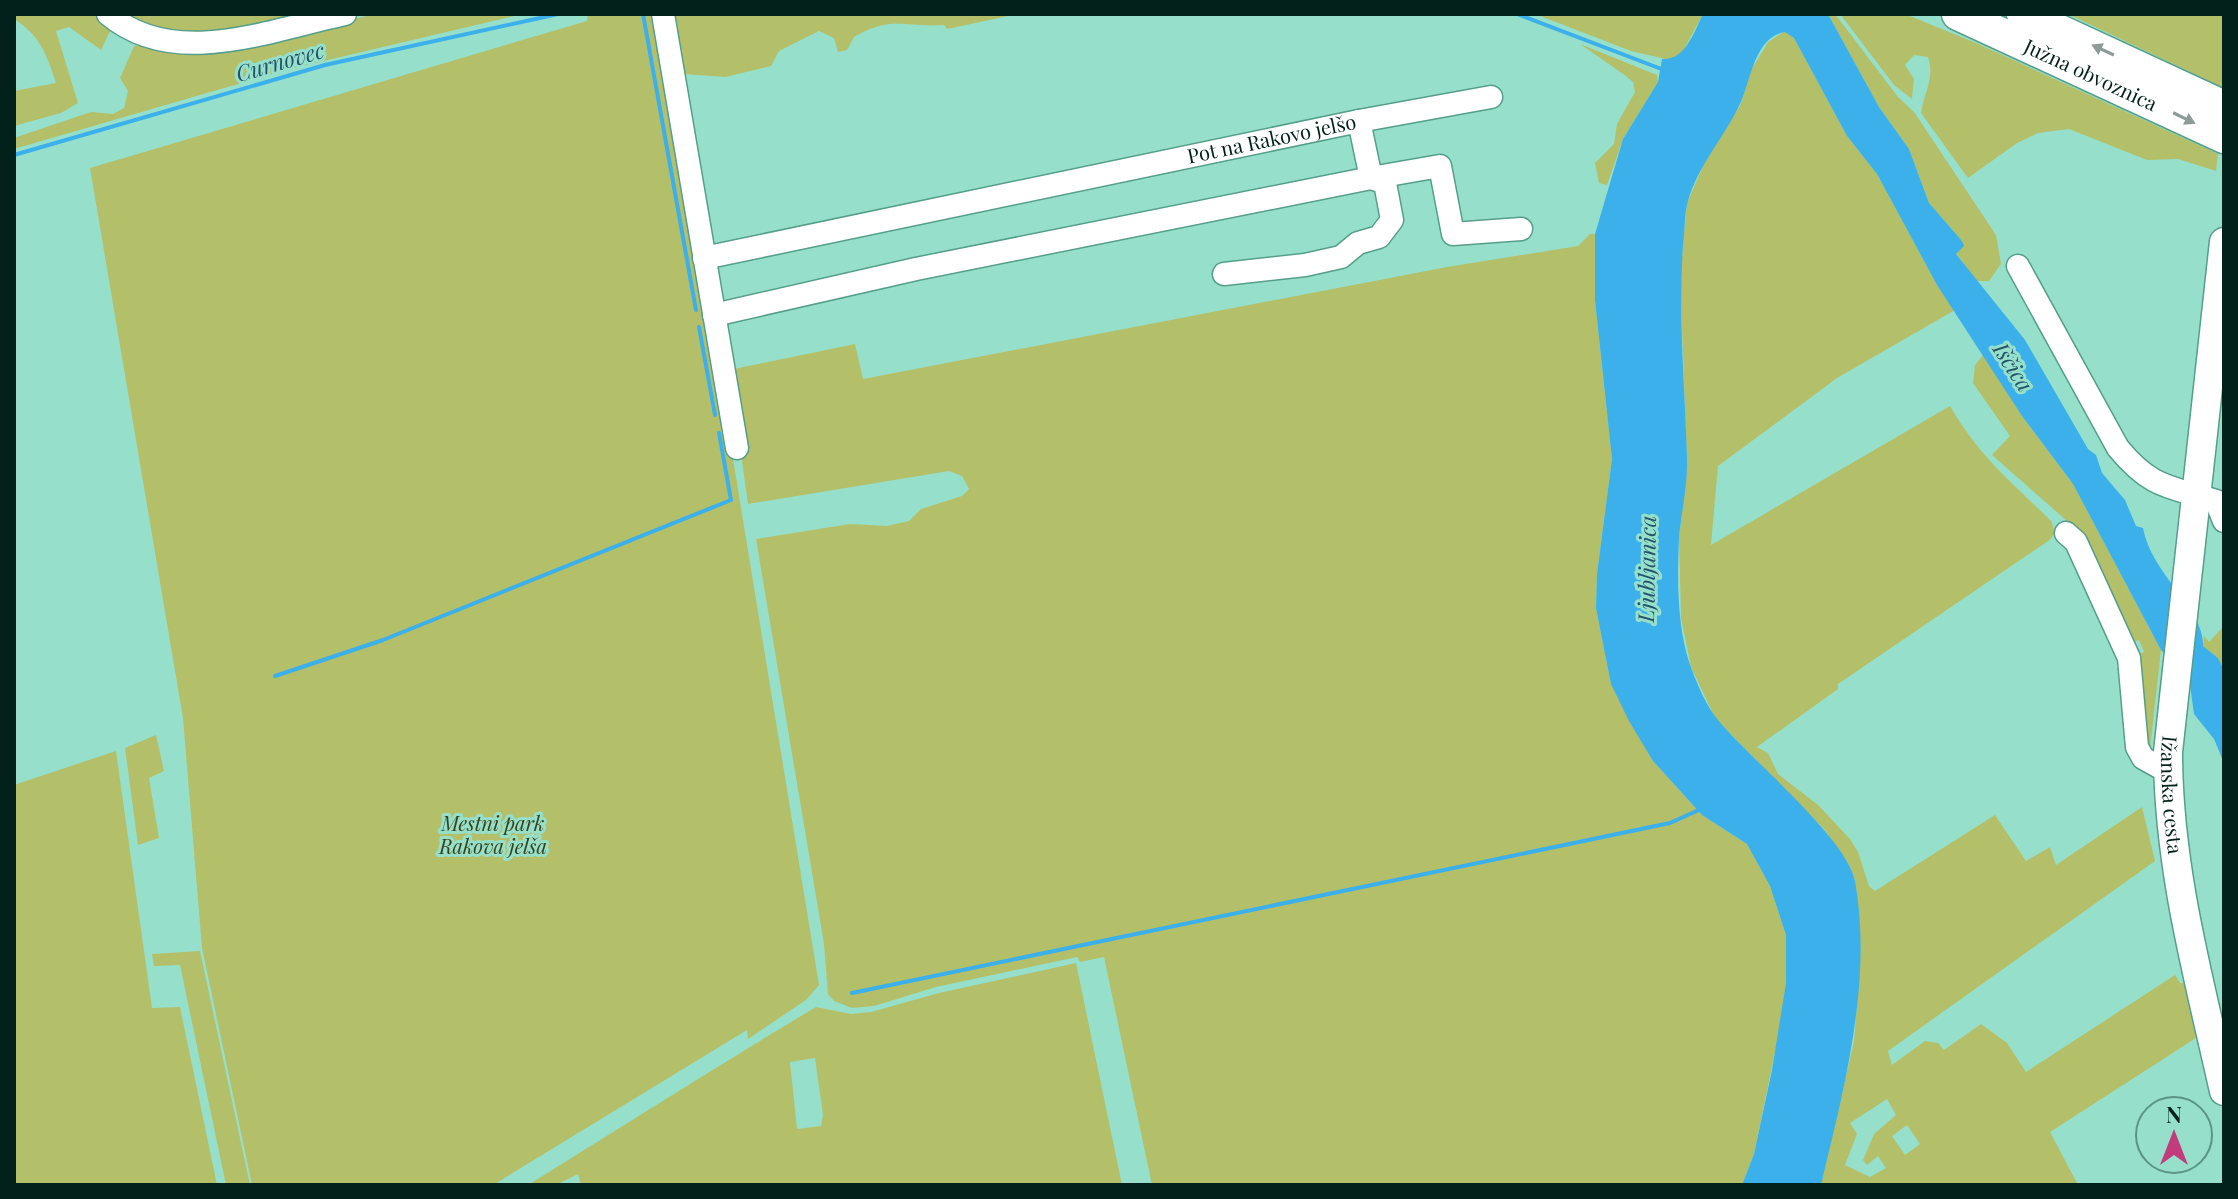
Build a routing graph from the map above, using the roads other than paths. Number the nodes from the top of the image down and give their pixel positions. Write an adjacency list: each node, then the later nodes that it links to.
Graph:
1 (108, 14): 2 (street)
2 (345, 14)
3 (663, 14): 13 (street)
4 (2023, 14): 7 (highway, Južna obvoznica, one-way to 4)
5 (1959, 15): 9 (highway, Južna obvoznica, one-way to 9)
6 (1491, 97): 8 (street)
7 (2224, 107)
8 (1359, 121): 10 (street, Pot na Rakovo jelšo); 13 (street, Pot na Rakovo jelšo)
9 (2224, 137)
10 (1371, 178): 11 (street); 15 (street); 16 (street)
11 (1521, 229)
12 (2224, 242): 18 (main road, Ižanska cesta)
13 (704, 258): 16 (street)
14 (2018, 266): 18 (street)
15 (1224, 274)
16 (714, 315): 17 (street)
17 (737, 448)
18 (2193, 508): 19 (street); 21 (main road, Ižanska cesta)
19 (2224, 521)
20 (2066, 533): 21 (street)
21 (2168, 772): 22 (main road, Ižanska cesta)
22 (2224, 1091)

